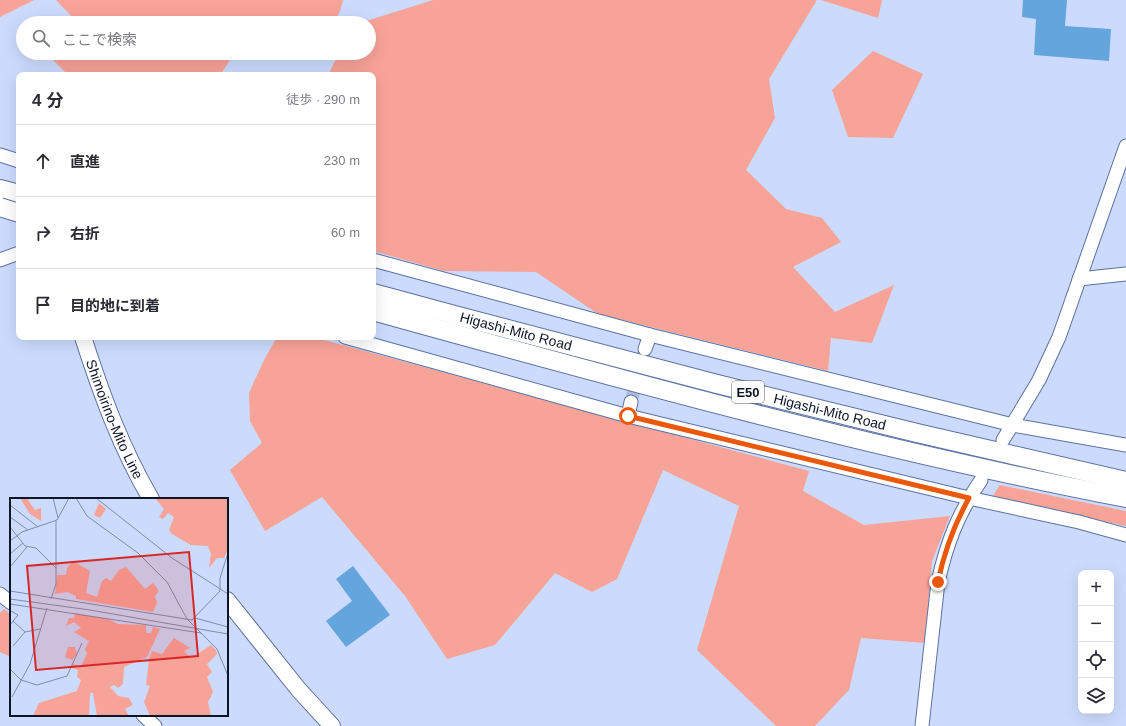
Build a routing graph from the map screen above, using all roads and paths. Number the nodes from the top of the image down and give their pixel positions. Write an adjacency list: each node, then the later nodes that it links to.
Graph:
1 (1126, 146): 14 (street)
2 (0, 155): 3 (street)
3 (16, 161)
4 (0, 189): 5 (highway)
5 (16, 193)
6 (0, 195): 9 (main road)
7 (0, 208): 8 (highway, bridge)
8 (16, 212)
9 (16, 214)
10 (16, 254): 11 (street)
11 (0, 260)
12 (376, 261): 17 (street)
13 (1126, 274): 14 (street)
14 (1079, 279): 23 (street)
15 (376, 294): 27 (highway, Higashi-Mito Road / E50)
16 (376, 312): 30 (highway, Higashi-Mito Road / E50)
17 (650, 335): 20 (street); 23 (street)
18 (84, 340): 28 (main road, Shimoirino-Mito Line)
19 (356, 340): 22 (street)
20 (645, 349)
21 (632, 402): 22 (street)
22 (628, 416): 29 (street)
23 (1013, 425): 24 (street); 25 (street)
24 (1003, 440)
25 (1126, 445)
26 (981, 480): 29 (street)
27 (1126, 480)
28 (151, 498)
29 (969, 498): 31 (street); 38 (street)
30 (1126, 498)
31 (1126, 536)
32 (0, 594): 34 (street)
33 (228, 601): 37 (main road)
34 (10, 602)
35 (144, 716): 36 (street)
36 (155, 726)
37 (332, 726)
38 (922, 726)

